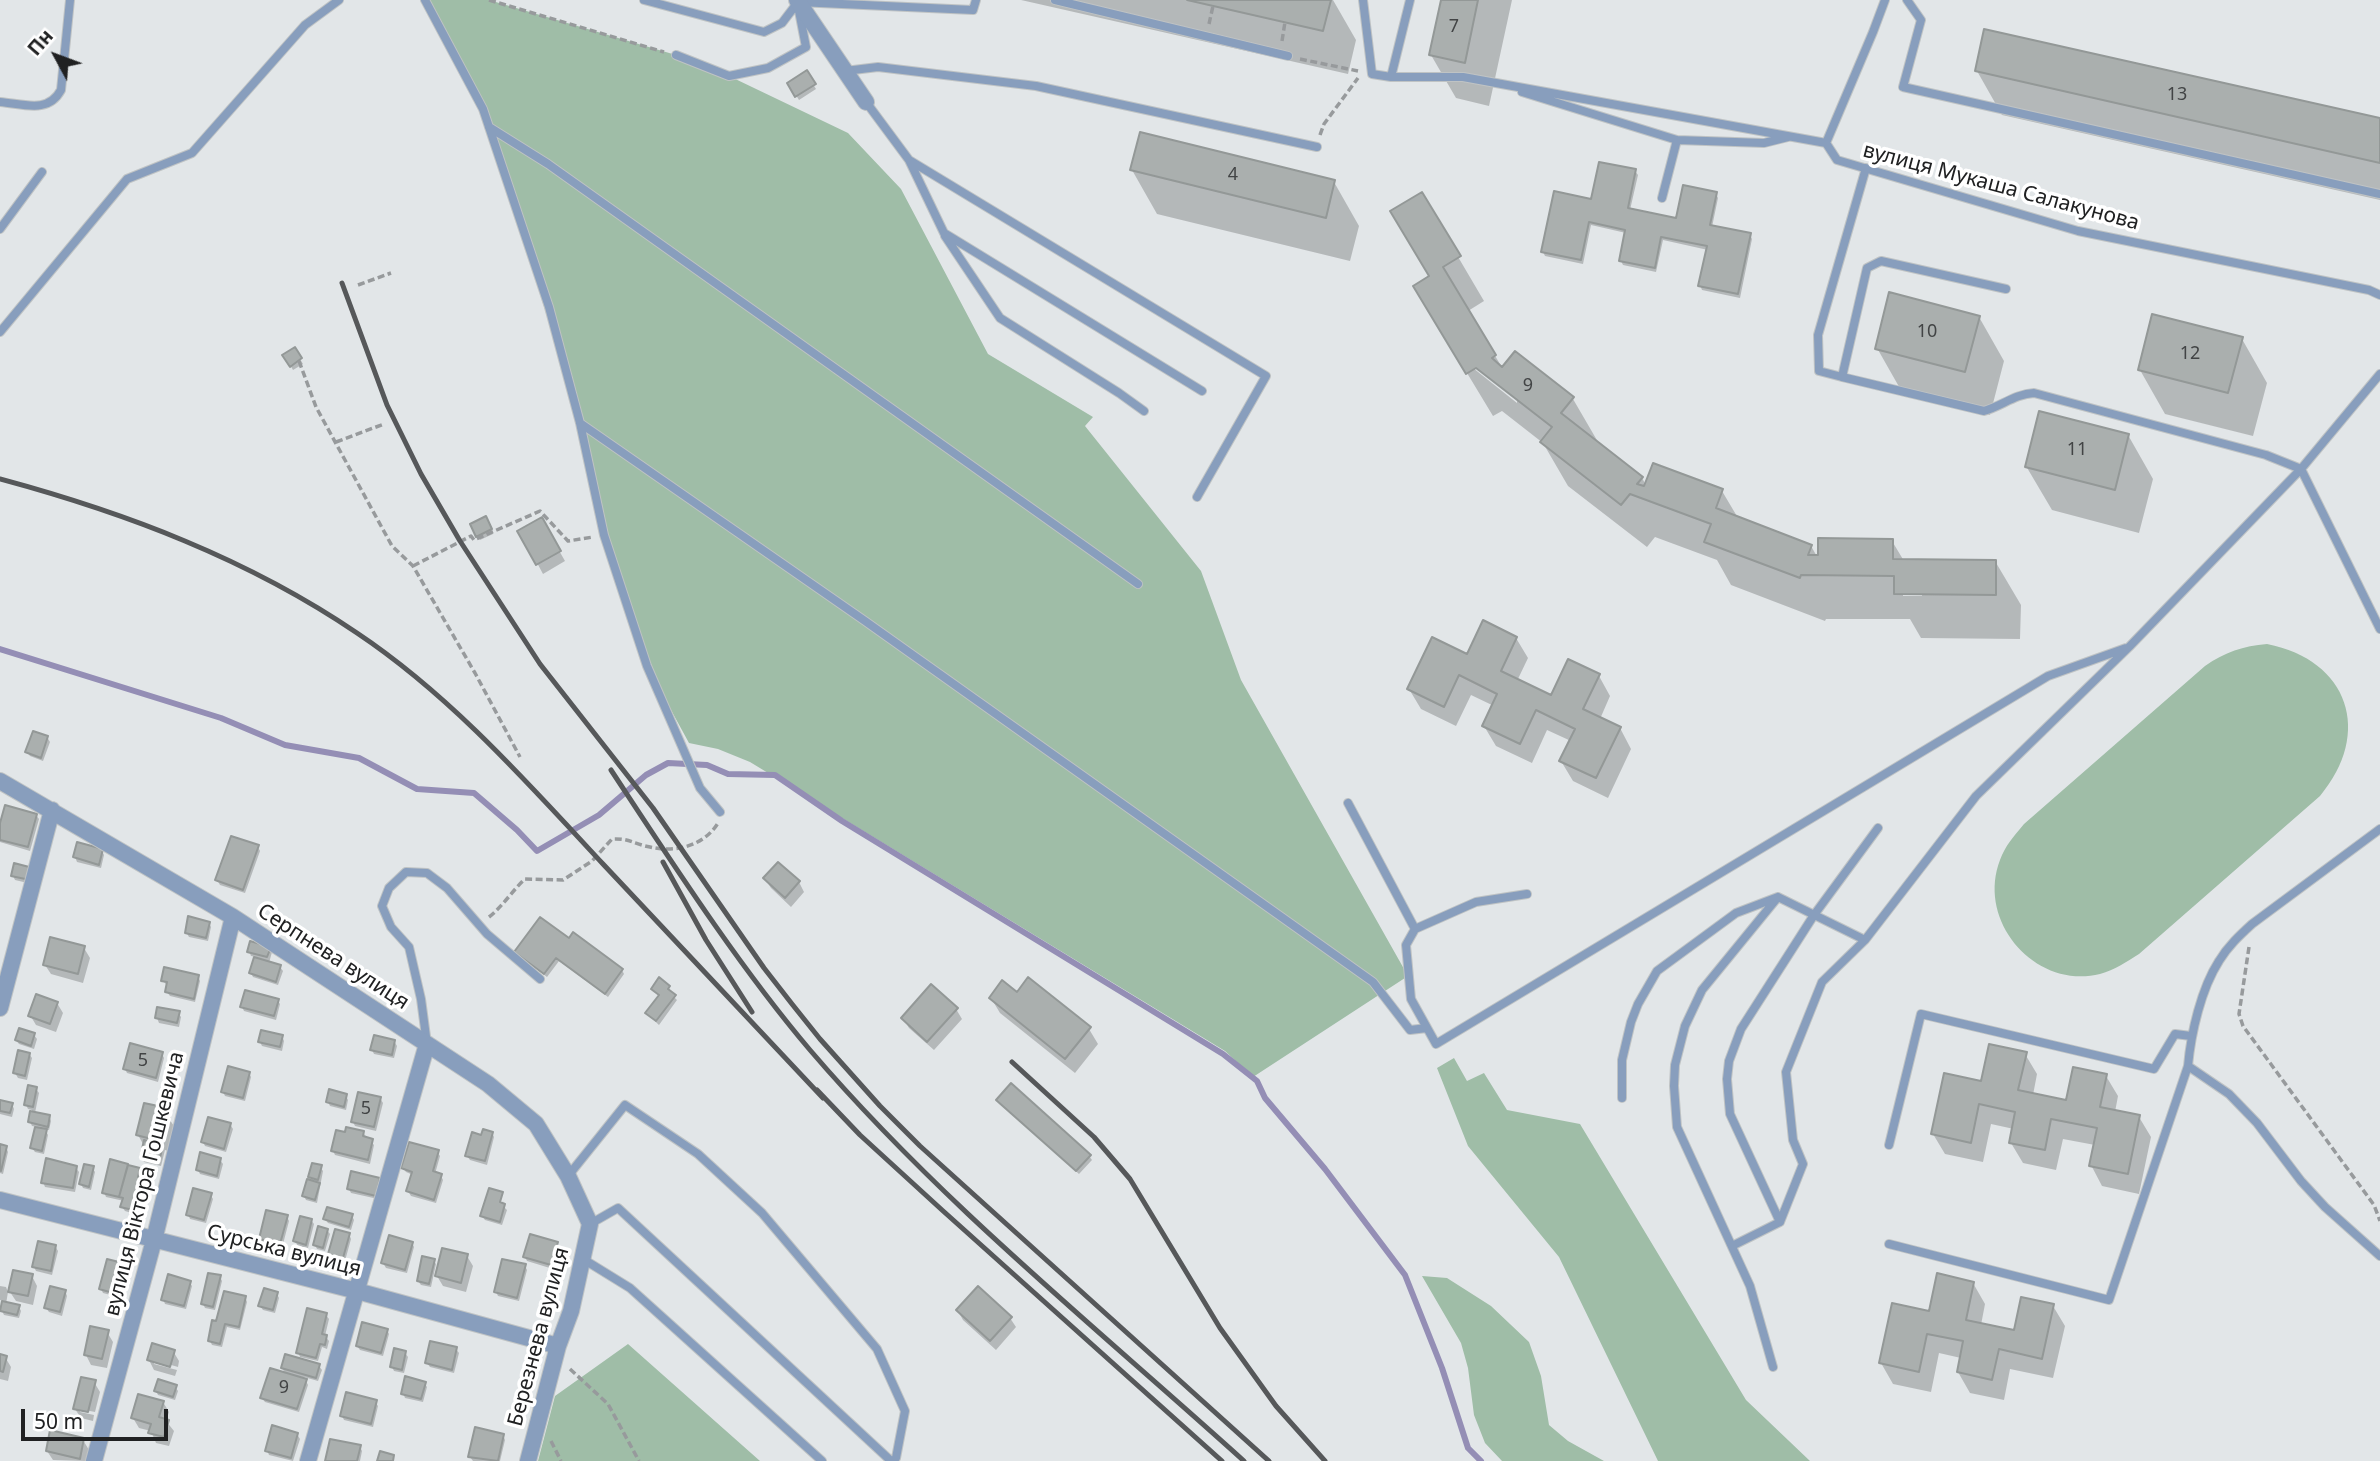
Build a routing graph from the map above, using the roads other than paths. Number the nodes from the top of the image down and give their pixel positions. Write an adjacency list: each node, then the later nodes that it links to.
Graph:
1 (70, 0): 17 (lane)
2 (339, 0): 33 (lane)
3 (425, 0): 19 (lane)
4 (644, 0): 11 (lane)
5 (976, 0): 11 (lane)
6 (1055, 0): 13 (lane)
7 (1363, 0): 15 (lane, вулиця Мукаша Салакунова)
8 (1410, 0): 15 (lane)
9 (1885, 0): 22 (lane)
10 (1907, 0): 27 (lane)
11 (797, 1): 12 (lane); 14 (street)
12 (676, 55)
13 (1284, 55)
14 (845, 71): 18 (street); 23 (lane)
15 (1391, 78): 16 (lane, вулиця Мукаша Салакунова)
16 (1487, 82): 20 (lane, вулиця Мукаша Салакунова); 21 (lane)
17 (0, 102)
18 (866, 102): 24 (lane)
19 (489, 127): 38 (lane); 41 (lane)
20 (1790, 136): 21 (lane); 22 (lane, вулиця Мукаша Салакунова)
21 (1676, 140): 28 (lane)
22 (1826, 143): 25 (lane, вулиця Мукаша Салакунова)
23 (1317, 147)
24 (909, 160): 30 (lane); 40 (lane)
25 (1866, 169): 32 (lane, вулиця Мукаша Салакунова); 35 (lane)
26 (42, 172): 29 (lane)
27 (2380, 194)
28 (1662, 198)
29 (0, 229)
30 (944, 233): 36 (lane); 37 (lane)
31 (2006, 289): 35 (lane)
32 (2380, 295)
33 (0, 332)
34 (2380, 374): 39 (lane)
35 (1842, 377): 39 (lane)
36 (1202, 391)
37 (1144, 411)
38 (580, 423): 47 (lane); 58 (lane)
39 (2301, 469): 42 (lane); 43 (lane)
40 (1197, 497)
41 (1138, 584)
42 (2380, 629)
43 (2129, 647): 55 (lane); 58 (lane)
44 (0, 781): 46 (street, Серпнева вулиця)
45 (1348, 803): 54 (lane)
46 (52, 810): 53 (street, Серпнева вулиця); 57 (street)
47 (720, 812)
48 (1878, 828): 52 (lane)
49 (2380, 829): 59 (lane)
50 (1527, 894): 54 (lane)
51 (1778, 897): 52 (lane); 62 (lane); 70 (lane)
52 (1814, 915): 55 (lane); 66 (lane)
53 (233, 917): 60 (street, Серпнева вулиця); 68 (street, вулиця Віктора Гошкевича)
54 (1415, 929): 58 (lane)
55 (1865, 940): 66 (lane)
56 (540, 979): 60 (lane)
57 (0, 1008)
58 (1427, 1028)
59 (2191, 1036): 61 (lane); 63 (lane)
60 (427, 1044): 64 (street, Серпнева вулиця); 73 (street)
61 (2188, 1066): 69 (lane); 71 (lane)
62 (1622, 1098)
63 (1889, 1145)
64 (568, 1177): 67 (street, Серпнева вулиця); 80 (lane)
65 (0, 1200): 68 (street, Сурська вулиця)
66 (1780, 1222): 70 (lane)
67 (590, 1224): 72 (street, Березнева вулиця); 80 (lane)
68 (153, 1240): 73 (street, Сурська вулиця); 76 (street, вулиця Віктора Гошкевича)
69 (1889, 1244)
70 (1732, 1246): 75 (lane)
71 (2380, 1256)
72 (583, 1259): 74 (street, Березнева вулиця); 79 (lane)
73 (357, 1291): 74 (street, Сурська вулиця); 77 (street)
74 (557, 1350): 78 (street, Березнева вулиця)
75 (1773, 1367)
76 (94, 1461)
77 (308, 1461)
78 (528, 1461)
79 (822, 1461)
80 (892, 1461)

